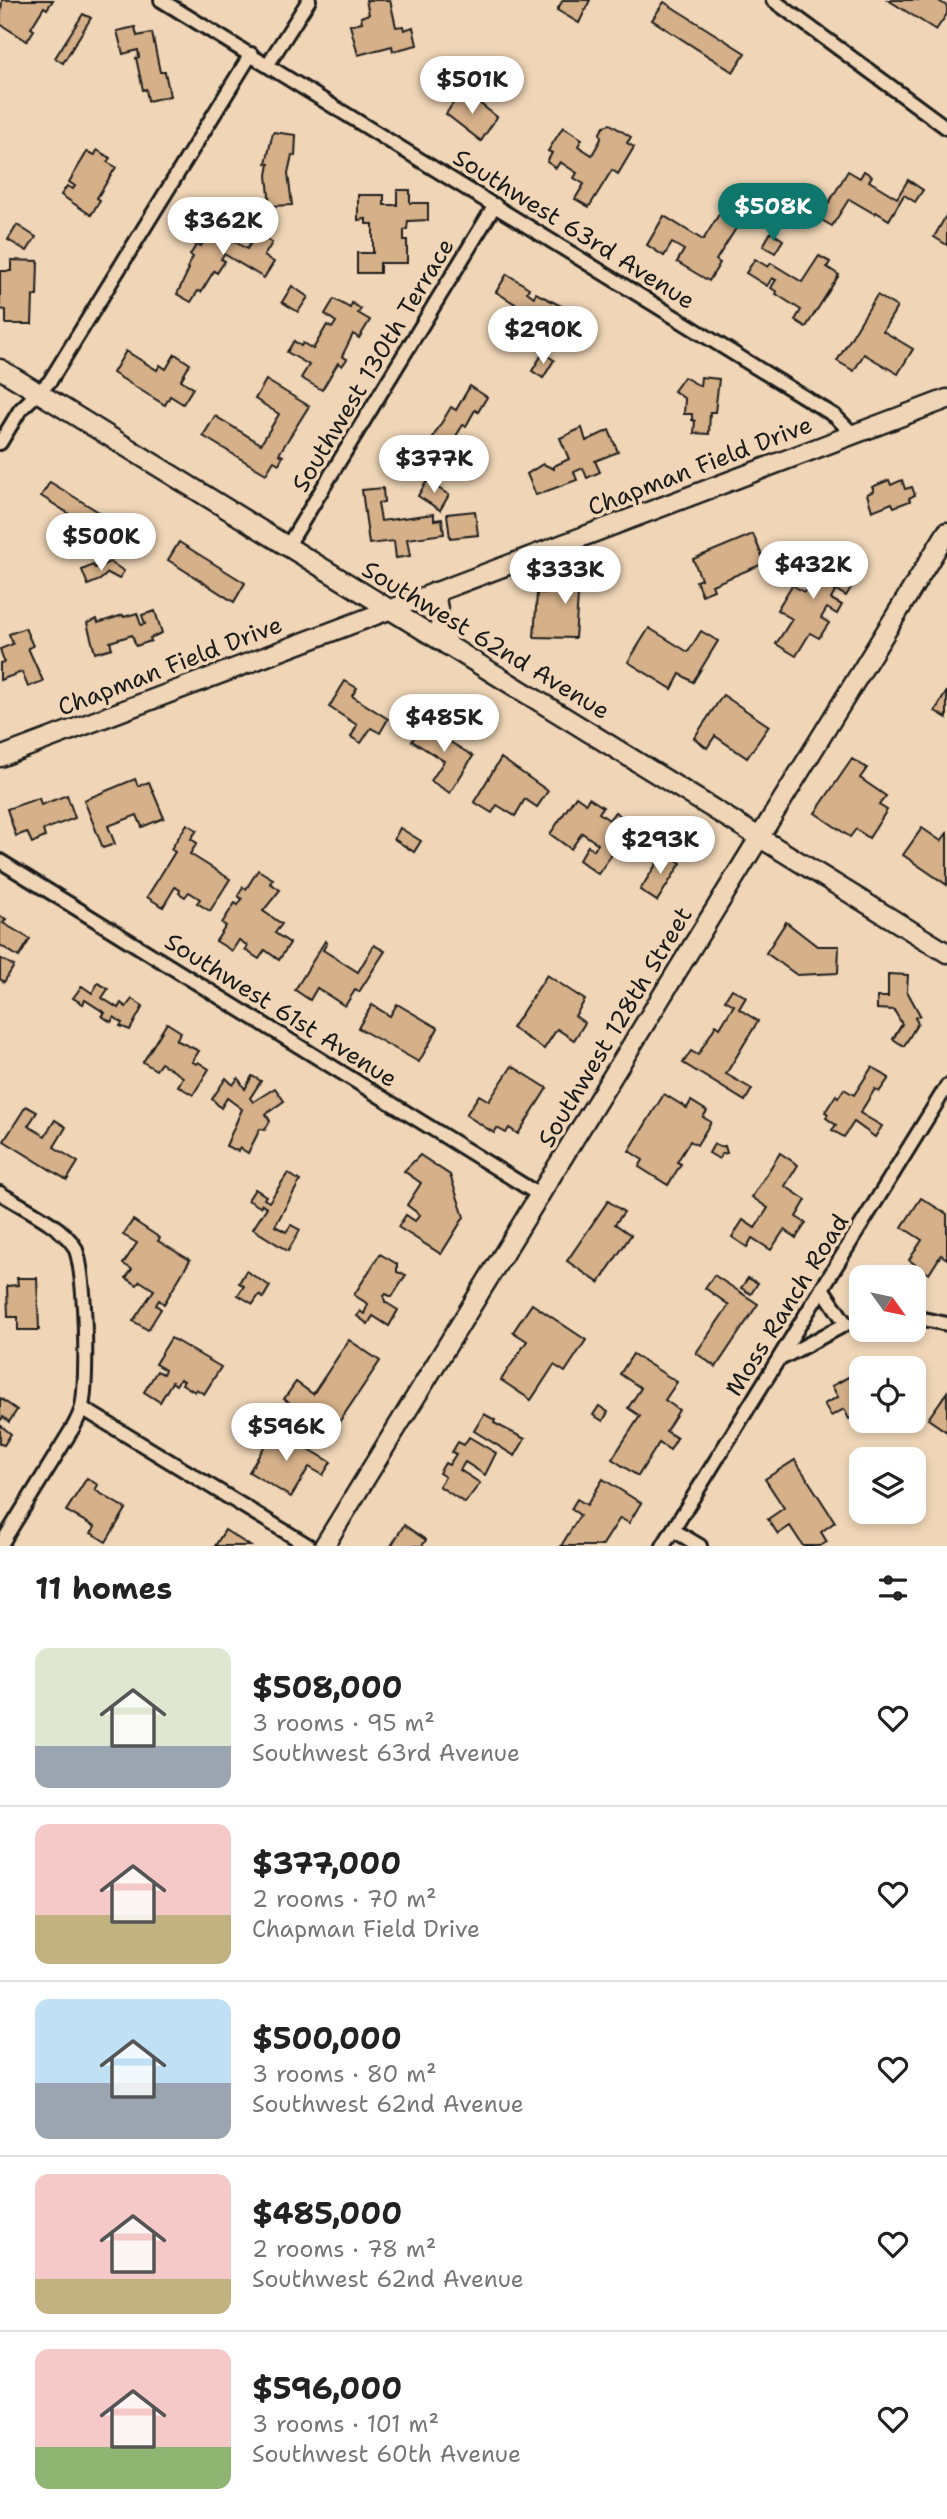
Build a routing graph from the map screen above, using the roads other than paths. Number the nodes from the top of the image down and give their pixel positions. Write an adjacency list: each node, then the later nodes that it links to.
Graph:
1 (161, 0): 4 (street, Southwest 63rd Avenue)
2 (309, 0): 5 (street)
3 (774, 0): 6 (street)
4 (251, 54): 5 (street, Southwest 63rd Avenue); 9 (street)
5 (268, 65): 7 (street, Southwest 63rd Avenue)
6 (947, 128)
7 (495, 205): 11 (street, Southwest 63rd Avenue); 14 (street, Southwest 130th Terrace)
8 (0, 369): 9 (street, Southwest 62nd Avenue)
9 (38, 393): 12 (street); 14 (street, Southwest 62nd Avenue)
10 (947, 399): 11 (street, Chapman Field Drive)
11 (853, 434): 15 (street, Chapman Field Drive)
12 (0, 443)
13 (947, 532): 19 (street, Southwest 128th Street)
14 (287, 547): 16 (street, Southwest 62nd Avenue)
15 (435, 592): 16 (street, Chapman Field Drive); 17 (street)
16 (389, 609): 17 (street, Southwest 62nd Avenue); 18 (street, Chapman Field Drive)
17 (447, 645): 19 (street, Southwest 62nd Avenue)
18 (0, 757)
19 (760, 836): 21 (street, Southwest 62nd Avenue); 24 (street, Southwest 128th Street)
20 (0, 861): 24 (street, Southwest 61st Avenue)
21 (947, 953)
22 (947, 1086): 25 (street, Moss Ranch Road)
23 (0, 1194): 31 (street)
24 (541, 1196): 35 (street, Southwest 128th Street)
25 (821, 1288): 28 (street); 30 (street, Moss Ranch Road)
26 (926, 1320): 29 (street)
27 (849, 1323): 28 (street)
28 (846, 1324): 30 (street)
29 (947, 1324)
30 (777, 1361): 32 (street, Moss Ranch Road)
31 (82, 1408): 33 (street); 34 (street)
32 (673, 1530): 36 (street, Moss Ranch Road); 37 (street)
33 (0, 1546)
34 (309, 1546)
35 (324, 1546)
36 (663, 1546)
37 (700, 1546)

